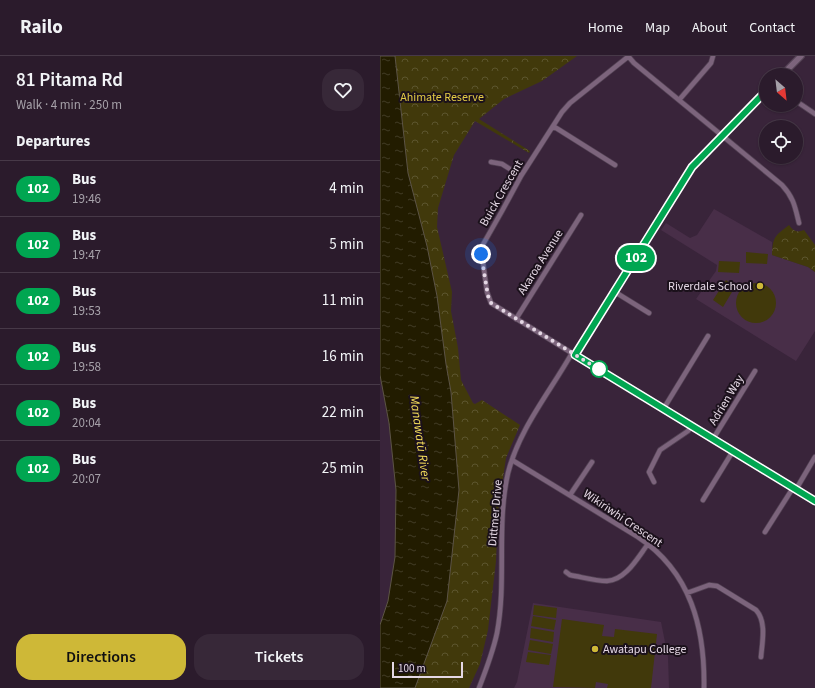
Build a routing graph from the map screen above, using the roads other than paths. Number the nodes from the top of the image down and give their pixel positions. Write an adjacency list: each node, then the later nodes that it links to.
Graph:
1 (629, 56): 6 (street); 9 (street, Buick Crescent)
2 (713, 56): 6 (street)
3 (800, 56): 4 (street)
4 (789, 68)
5 (759, 98): 10 (street)
6 (679, 100): 10 (street)
7 (803, 106): 8 (street)
8 (815, 114)
9 (552, 126): 12 (street); 13 (street, Buick Crescent)
10 (722, 136): 15 (street); 16 (street)
11 (491, 162): 13 (street)
12 (615, 165)
13 (521, 176): 18 (street, Buick Crescent)
14 (581, 215): 18 (street, Akaroa Avenue)
15 (799, 223)
16 (615, 292): 17 (street); 20 (street)
17 (649, 313)
18 (516, 319): 20 (street, Buick Crescent)
19 (708, 336): 22 (street)
20 (574, 354): 22 (street); 27 (street, Dittmer Drive)
21 (755, 371): 24 (street, Adrien Way)
22 (664, 408): 23 (street)
23 (692, 425): 24 (street); 29 (street)
24 (713, 439): 25 (street)
25 (733, 451): 30 (street); 32 (street)
26 (815, 457): 30 (street)
27 (512, 460): 31 (street, Wikiriwhi Crescent); 39 (street, Dittmer Drive)
28 (592, 462): 31 (street)
29 (654, 482)
30 (794, 488): 33 (street); 34 (street)
31 (570, 495): 35 (street, Wikiriwhi Crescent)
32 (703, 500)
33 (815, 501)
34 (765, 532)
35 (648, 544): 36 (street); 37 (street, Wikiriwhi Crescent)
36 (566, 572)
37 (687, 594): 38 (street); 40 (street, Wikiriwhi Crescent)
38 (761, 657)
39 (479, 688)
40 (704, 688)

